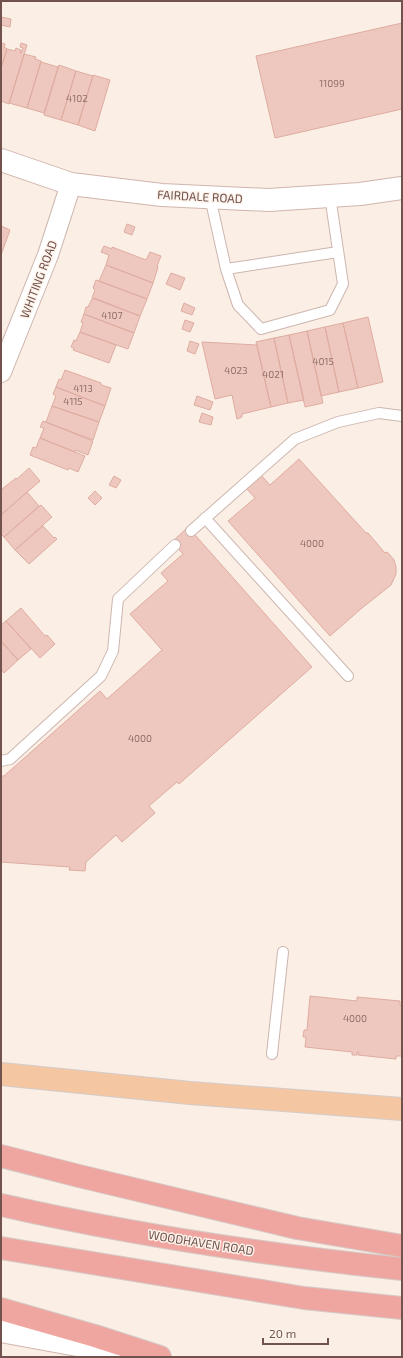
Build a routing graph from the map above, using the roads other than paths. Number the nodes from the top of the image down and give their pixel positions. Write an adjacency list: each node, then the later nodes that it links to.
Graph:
1 (1, 160): 2 (street, FAIRDALE ROAD)
2 (71, 184): 5 (street, FAIRDALE ROAD); 8 (street, WHITING ROAD)
3 (402, 188): 4 (street, FAIRDALE ROAD)
4 (330, 196): 5 (street, FAIRDALE ROAD); 6 (lane)
5 (210, 197): 7 (lane)
6 (338, 252): 7 (lane); 7 (lane)
7 (226, 269)
8 (1, 372)
9 (402, 416): 10 (lane)
10 (205, 518): 11 (lane); 13 (lane)
11 (191, 531)
12 (175, 545): 14 (lane)
13 (348, 676)
14 (1, 761)
15 (283, 952): 16 (lane)
16 (272, 1054)
17 (1, 1074): 18 (main road)
18 (402, 1109)
19 (1, 1156): 21 (highway)
20 (1, 1205): 23 (highway, WOODHAVEN ROAD)
21 (402, 1246)
22 (1, 1248): 24 (highway)
23 (402, 1268)
24 (402, 1308)
25 (1, 1309): 28 (highway)
26 (1, 1331): 27 (street)
27 (140, 1357)
28 (160, 1357)

